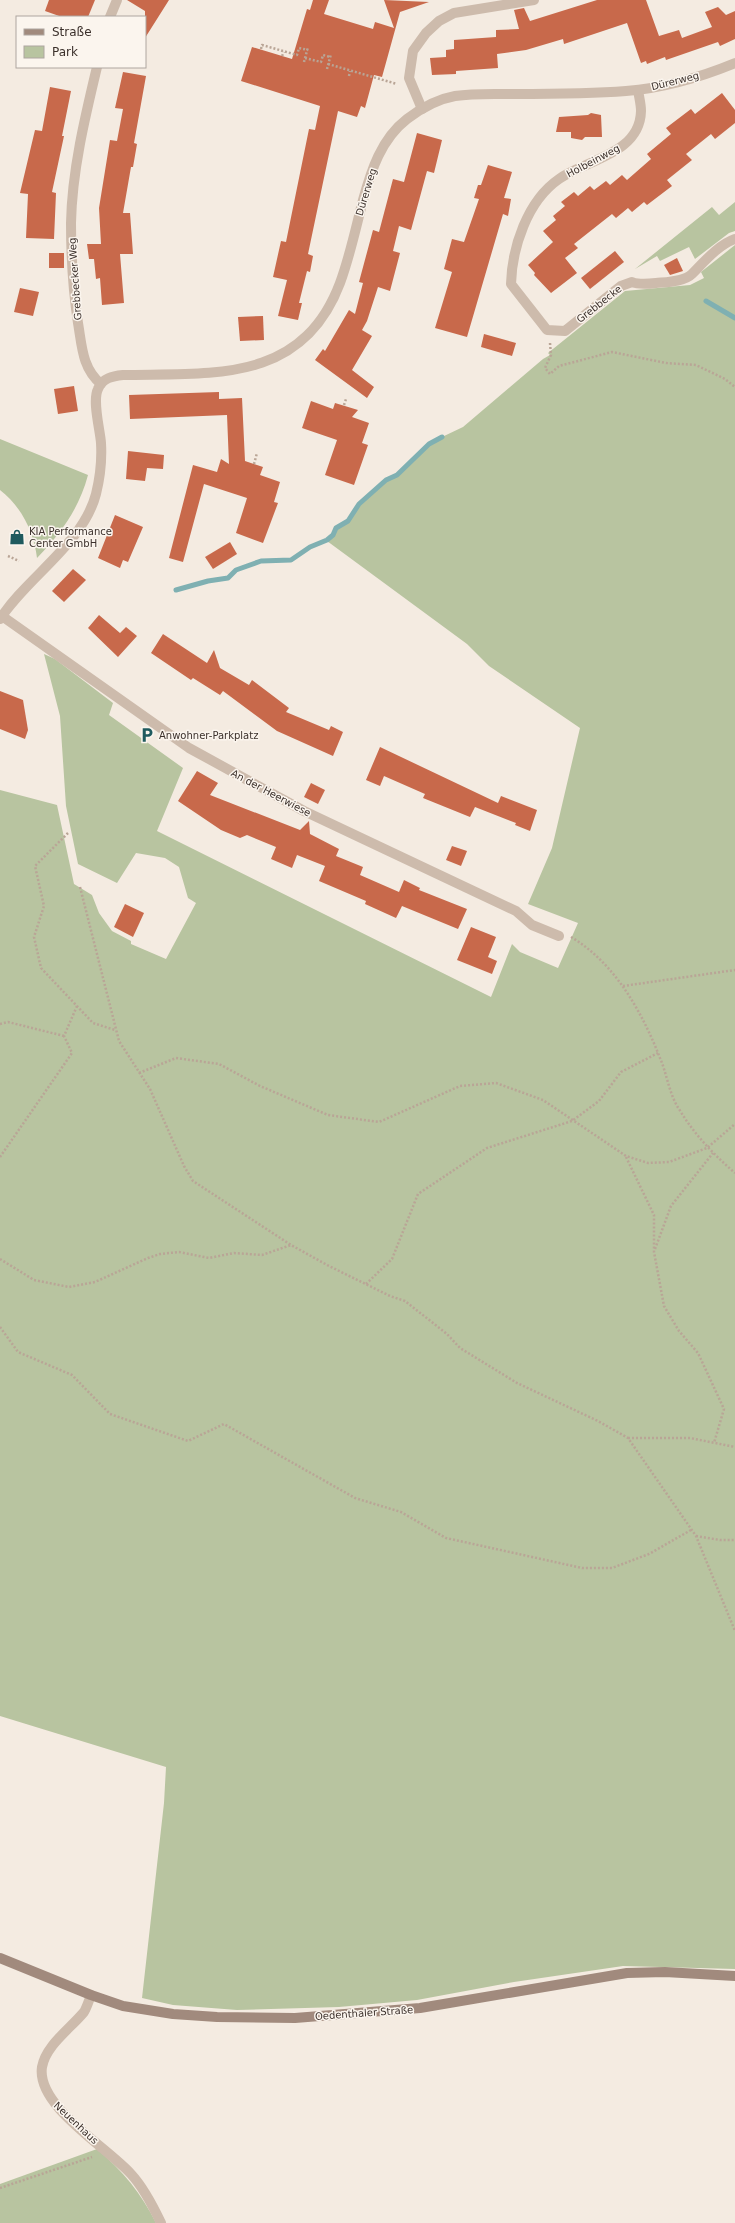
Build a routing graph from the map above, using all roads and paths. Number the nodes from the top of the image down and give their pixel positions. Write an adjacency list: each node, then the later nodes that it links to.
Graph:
1 (117, 0): 3 (street)
2 (534, 0): 17 (street)
3 (110, 16)
4 (261, 49): 5 (path)
5 (284, 52): 6 (path); 7 (path)
6 (282, 56)
7 (305, 58): 8 (path); 10 (path)
8 (304, 62)
9 (735, 63): 16 (street, Dürerweg)
10 (328, 64): 12 (path); 13 (path)
11 (97, 68): 21 (street, Grebbecker Weg)
12 (327, 69)
13 (350, 71): 14 (path); 15 (path)
14 (349, 76)
15 (399, 85)
16 (638, 90): 17 (street, Dürerweg); 19 (street, Holbeinweg)
17 (422, 109): 21 (street, Dürerweg)
18 (735, 239): 19 (street, Grebbecke)
19 (547, 330)
20 (551, 350): 22 (path)
21 (101, 384): 29 (street)
22 (735, 387)
23 (346, 399): 24 (path)
24 (344, 405)
25 (257, 453): 26 (path)
26 (254, 464)
27 (8, 556): 28 (path)
28 (19, 560)
29 (1, 618): 32 (street, An der Heerwiese)
30 (68, 833): 36 (path)
31 (80, 888): 38 (path)
32 (559, 936)
33 (572, 937): 35 (path)
34 (735, 970): 35 (path)
35 (623, 986): 40 (path)
36 (77, 1006): 38 (path); 39 (path)
37 (0, 1024): 39 (path)
38 (115, 1030): 41 (path)
39 (64, 1036): 47 (path)
40 (658, 1053): 42 (path); 44 (path)
41 (139, 1073): 42 (path); 49 (path)
42 (572, 1121): 46 (path); 52 (path)
43 (735, 1124): 44 (path)
44 (707, 1148): 45 (path); 46 (path)
45 (713, 1153): 48 (path); 50 (path)
46 (626, 1156): 50 (path)
47 (0, 1158)
48 (735, 1173)
49 (291, 1245): 51 (path); 52 (path)
50 (654, 1252): 55 (path)
51 (0, 1259)
52 (366, 1284): 54 (path)
53 (0, 1327): 57 (path)
54 (628, 1438): 55 (path); 57 (path)
55 (714, 1443): 56 (path)
56 (735, 1447)
57 (691, 1530): 58 (path)
58 (696, 1536): 59 (path); 60 (path)
59 (735, 1540)
60 (735, 1631)
61 (0, 1958): 63 (main road, Oedenthaler Straße)
62 (735, 1976): 63 (main road, Oedenthaler Straße)
63 (91, 1995): 64 (street, Neuenhaus)
64 (108, 2152): 65 (path); 66 (street, Neuenhaus)
65 (0, 2188)
66 (161, 2223)

